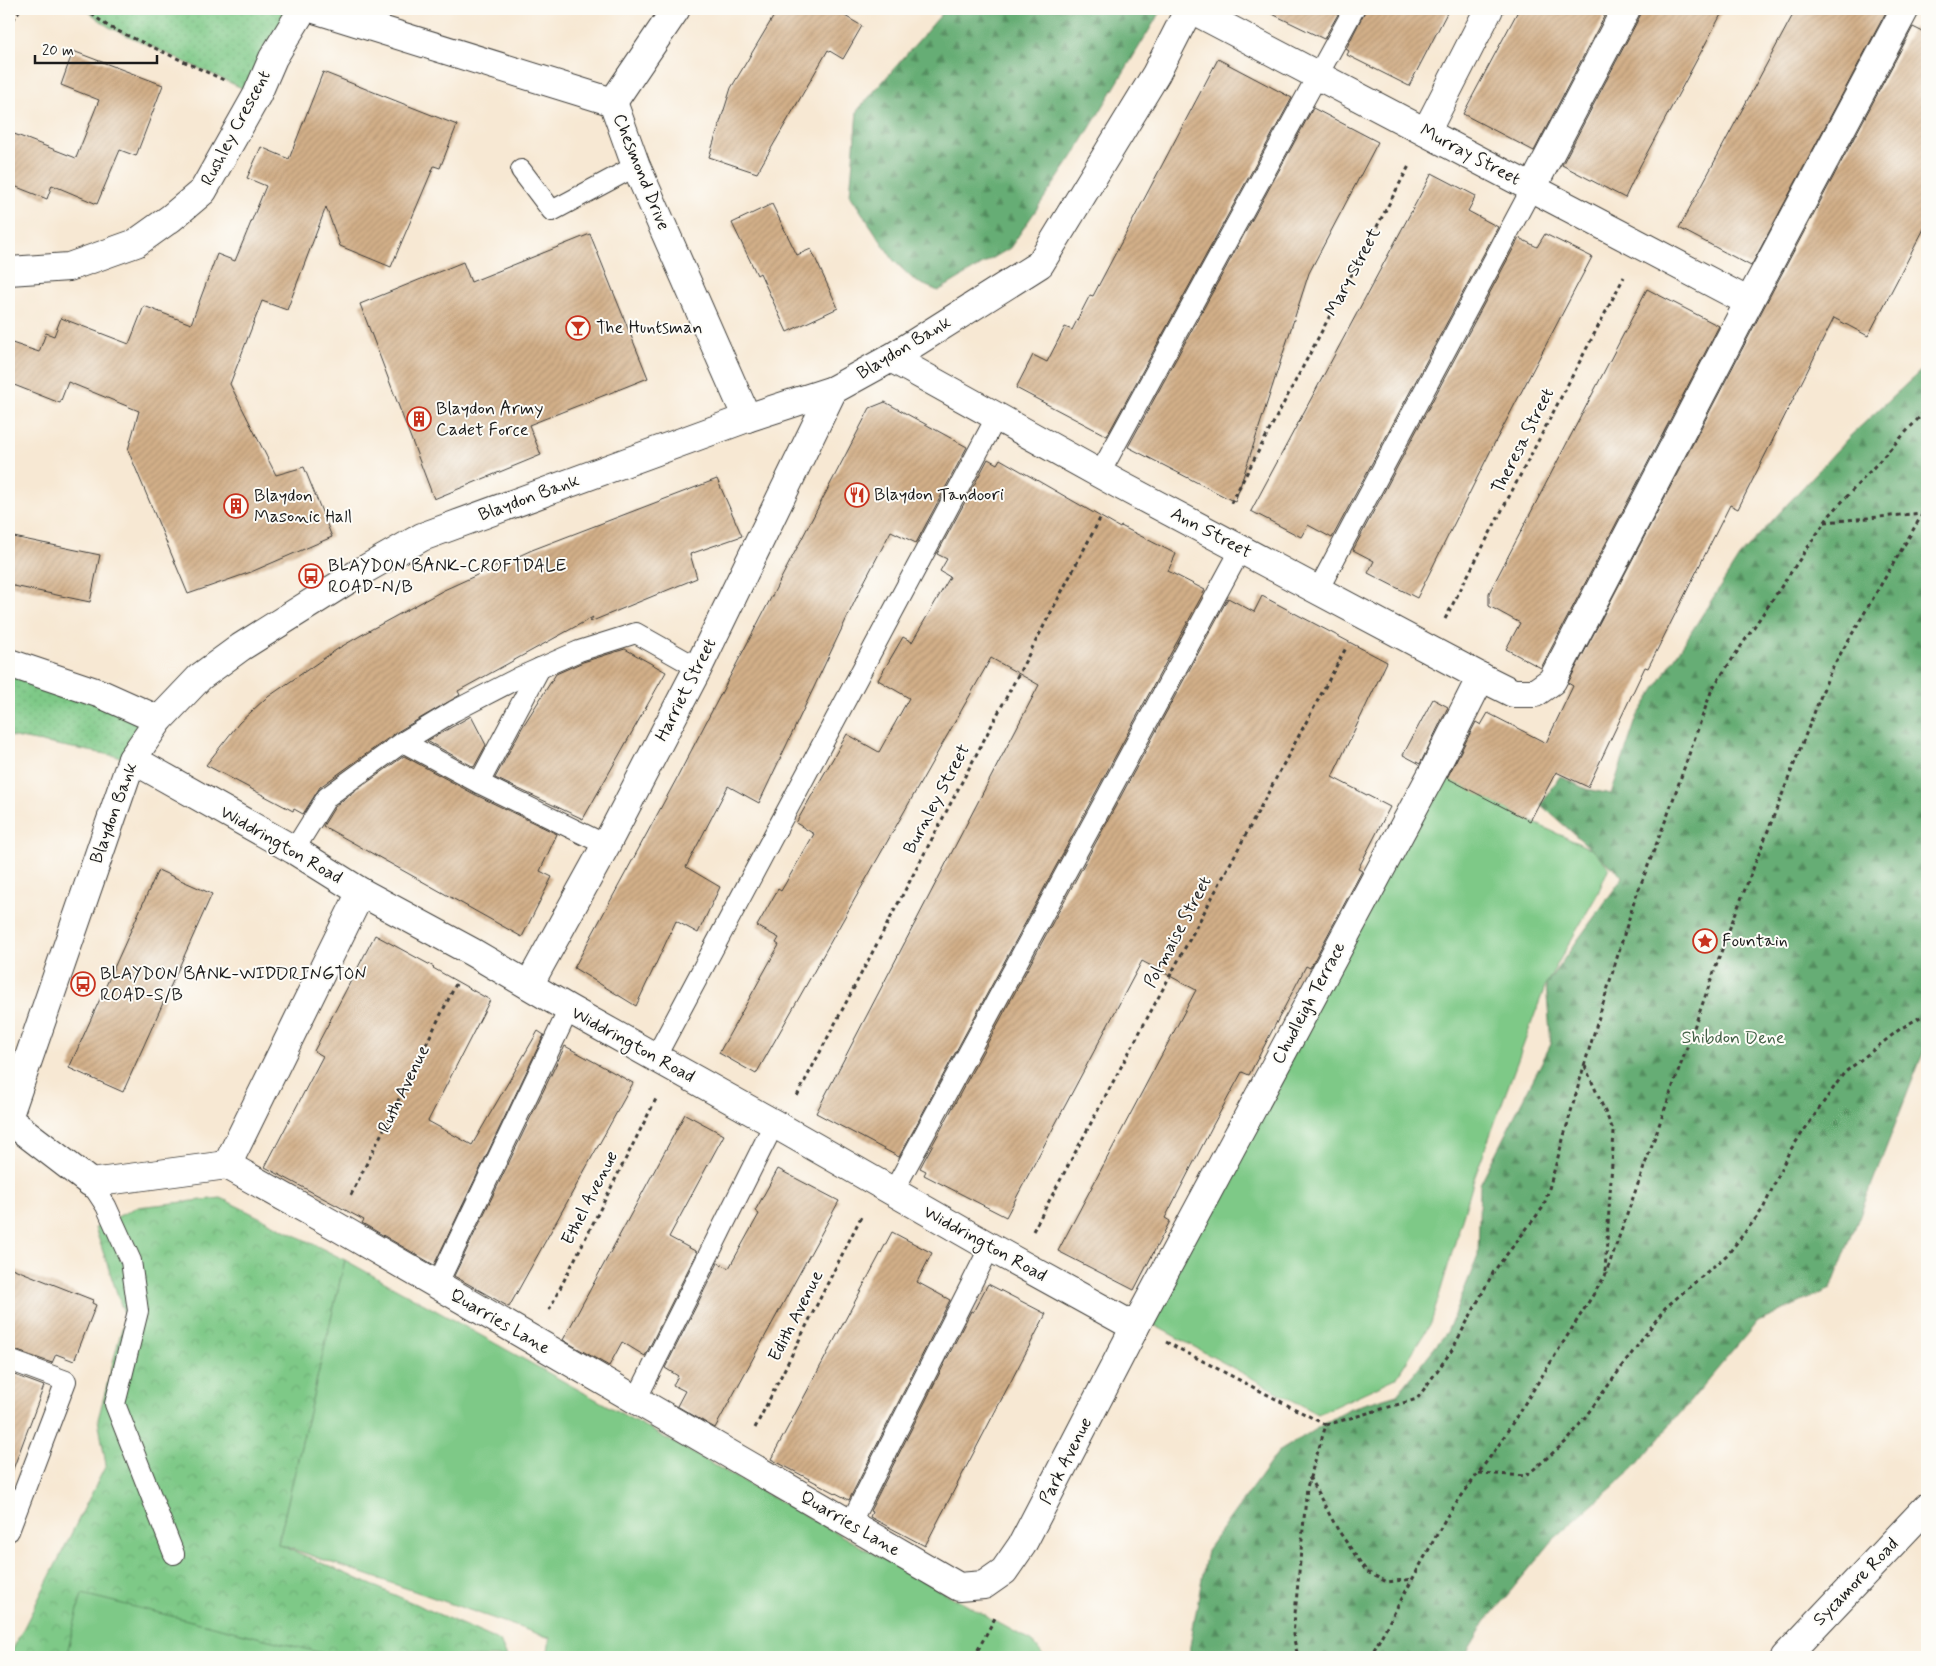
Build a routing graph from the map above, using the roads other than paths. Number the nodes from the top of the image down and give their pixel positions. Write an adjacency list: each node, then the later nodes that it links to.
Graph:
1 (303, 9): 15 (street, Rushley Crescent)
2 (314, 9): 10 (street, Chesmond Drive)
3 (676, 9): 10 (street)
4 (1190, 9): 9 (street, Murray Street); 17 (street, Blaydon Bank)
5 (1354, 9): 9 (lane)
6 (1490, 9): 11 (street)
7 (1626, 9): 14 (street)
8 (1905, 9): 16 (street)
9 (1319, 76): 11 (street, Murray Street); 21 (lane)
10 (613, 102): 12 (street, Chesmond Drive)
11 (1426, 132): 14 (street, Murray Street)
12 (636, 166): 13 (lane); 19 (street, Chesmond Drive)
13 (521, 170)
14 (1532, 188): 16 (street, Murray Street); 23 (lane)
15 (9, 271)
16 (1749, 302): 27 (street, Ann Street)
17 (891, 358): 18 (street, Blaydon Bank); 20 (street, Ann Street)
18 (833, 390): 19 (street, Blaydon Bank); 26 (street, Harriet Street)
19 (747, 418): 28 (street, Blaydon Bank)
20 (996, 418): 21 (street, Ann Street); 37 (lane)
21 (1109, 479): 22 (street, Ann Street)
22 (1241, 549): 23 (street, Ann Street); 43 (lane)
23 (1318, 590): 27 (street, Ann Street)
24 (9, 664): 28 (street)
25 (540, 668): 26 (lane); 29 (lane); 31 (lane)
26 (698, 668): 32 (street, Harriet Street)
27 (1482, 677): 46 (street, Chudleigh Terrace)
28 (159, 720): 30 (street, Blaydon Bank)
29 (403, 742): 31 (lane); 33 (lane)
30 (132, 760): 33 (street, Widdrington Road); 38 (street, Blaydon Bank)
31 (479, 782): 32 (lane)
32 (606, 845): 35 (street, Harriet Street)
33 (294, 850): 34 (street, Widdrington Road)
34 (361, 892): 35 (street, Widdrington Road); 41 (street)
35 (529, 985): 36 (street, Widdrington Road)
36 (569, 1010): 37 (street, Widdrington Road); 45 (lane)
37 (663, 1062): 40 (street, Widdrington Road)
38 (9, 1115)
39 (9, 1120): 42 (street)
40 (777, 1126): 43 (street, Widdrington Road); 48 (lane)
41 (227, 1165): 42 (street); 45 (street, Quarries Lane)
42 (91, 1184): 52 (lane)
43 (886, 1188): 44 (street, Widdrington Road)
44 (990, 1247): 46 (street, Widdrington Road); 50 (lane)
45 (437, 1285): 48 (street, Quarries Lane)
46 (1135, 1327): 53 (street, Park Avenue)
47 (9, 1360): 51 (lane)
48 (636, 1400): 50 (street, Quarries Lane)
49 (1927, 1506): 54 (street, Sycamore Road)
50 (850, 1524): 53 (street, Quarries Lane)
51 (9, 1531)
52 (174, 1554)
53 (984, 1585)
54 (1785, 1657)

